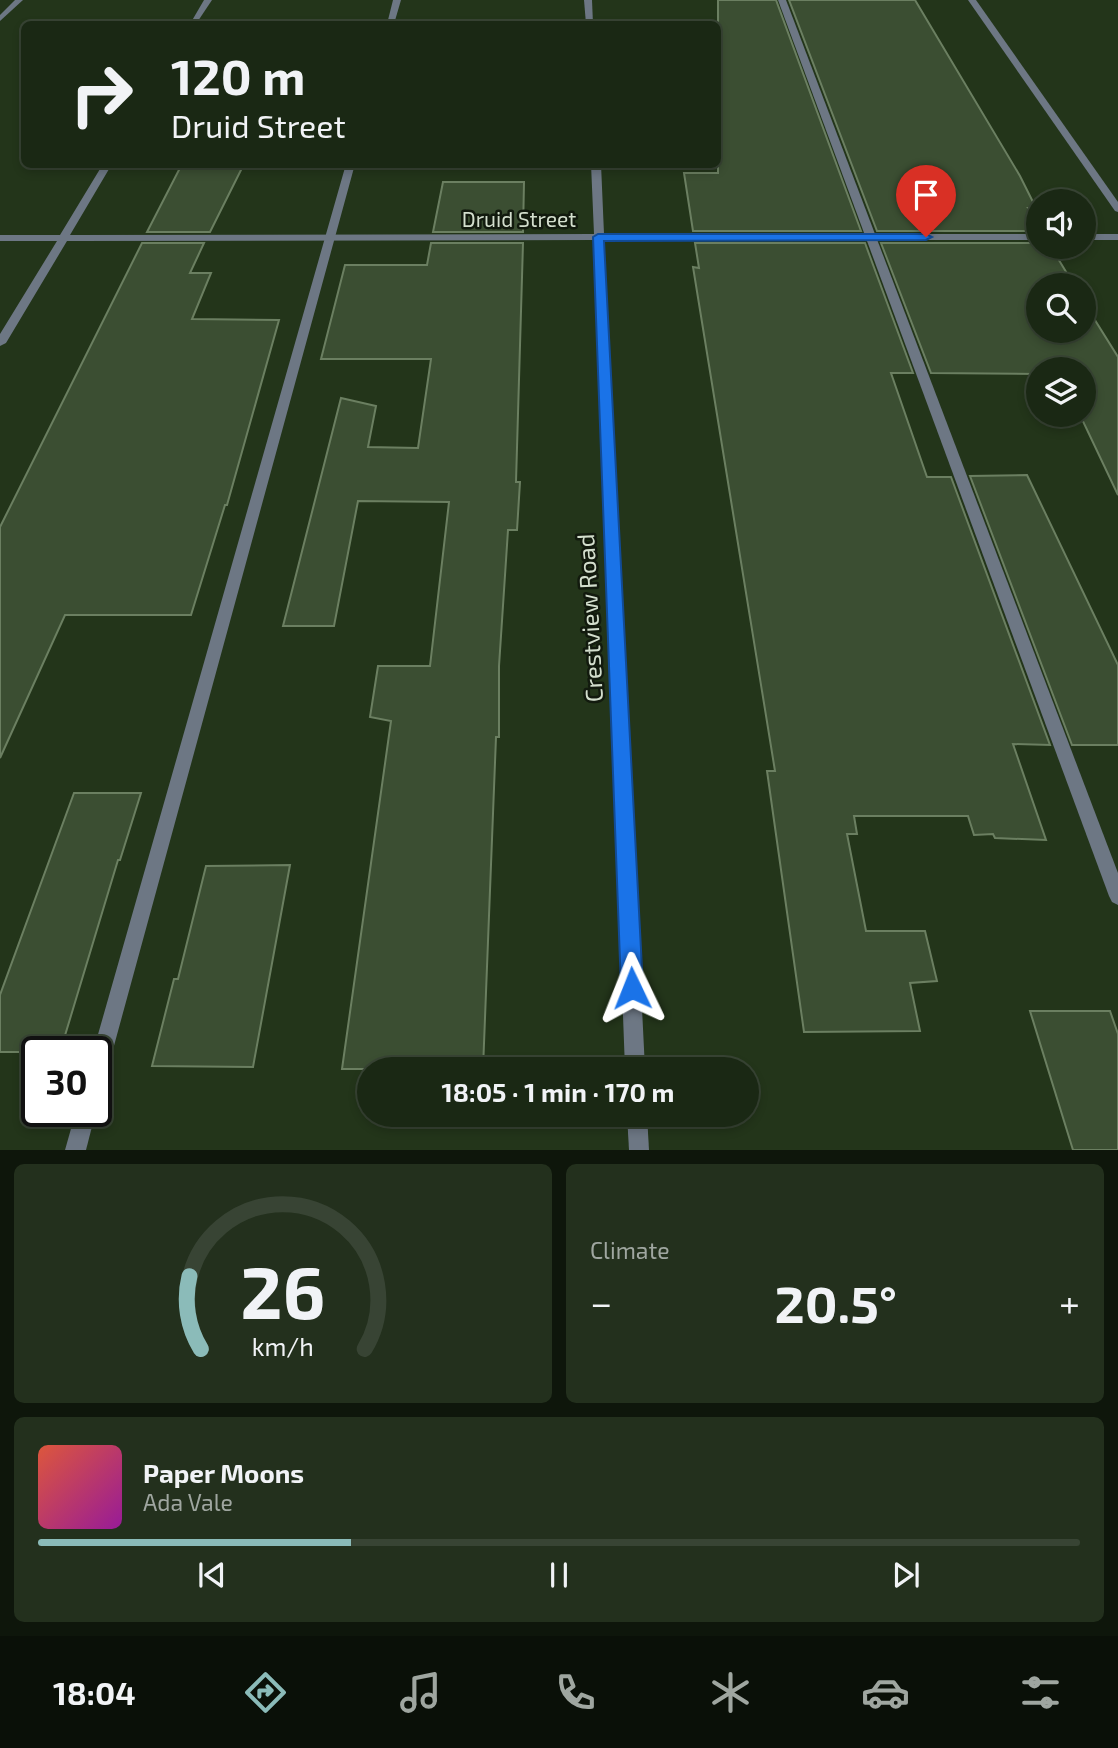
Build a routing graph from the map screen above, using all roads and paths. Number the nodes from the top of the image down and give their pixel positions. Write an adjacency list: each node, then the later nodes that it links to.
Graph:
1 (19, 0): 7 (street)
2 (208, 0): 8 (street)
3 (397, 0): 9 (street)
4 (588, 0): 10 (street)
5 (782, 0): 17 (street)
6 (972, 0): 14 (street)
7 (0, 19)
8 (195, 21)
9 (391, 21)
10 (590, 21)
11 (106, 168): 22 (street)
12 (350, 168): 15 (street)
13 (596, 168): 16 (street, Crestview Road)
14 (1118, 209)
15 (330, 237): 16 (street, Druid Street); 22 (street, Druid Street); 25 (street)
16 (598, 237): 17 (street, Druid Street); 26 (street, Crestview Road)
17 (870, 237): 18 (street, Druid Street); 24 (street)
18 (1026, 237)
19 (1096, 237): 20 (street)
20 (1118, 237)
21 (0, 238): 22 (street, Druid Street)
22 (64, 238): 23 (street)
23 (0, 343)
24 (1118, 896)
25 (107, 1036)
26 (634, 1057)
27 (81, 1127): 29 (street)
28 (638, 1127): 30 (street)
29 (75, 1150)
30 (639, 1150)

